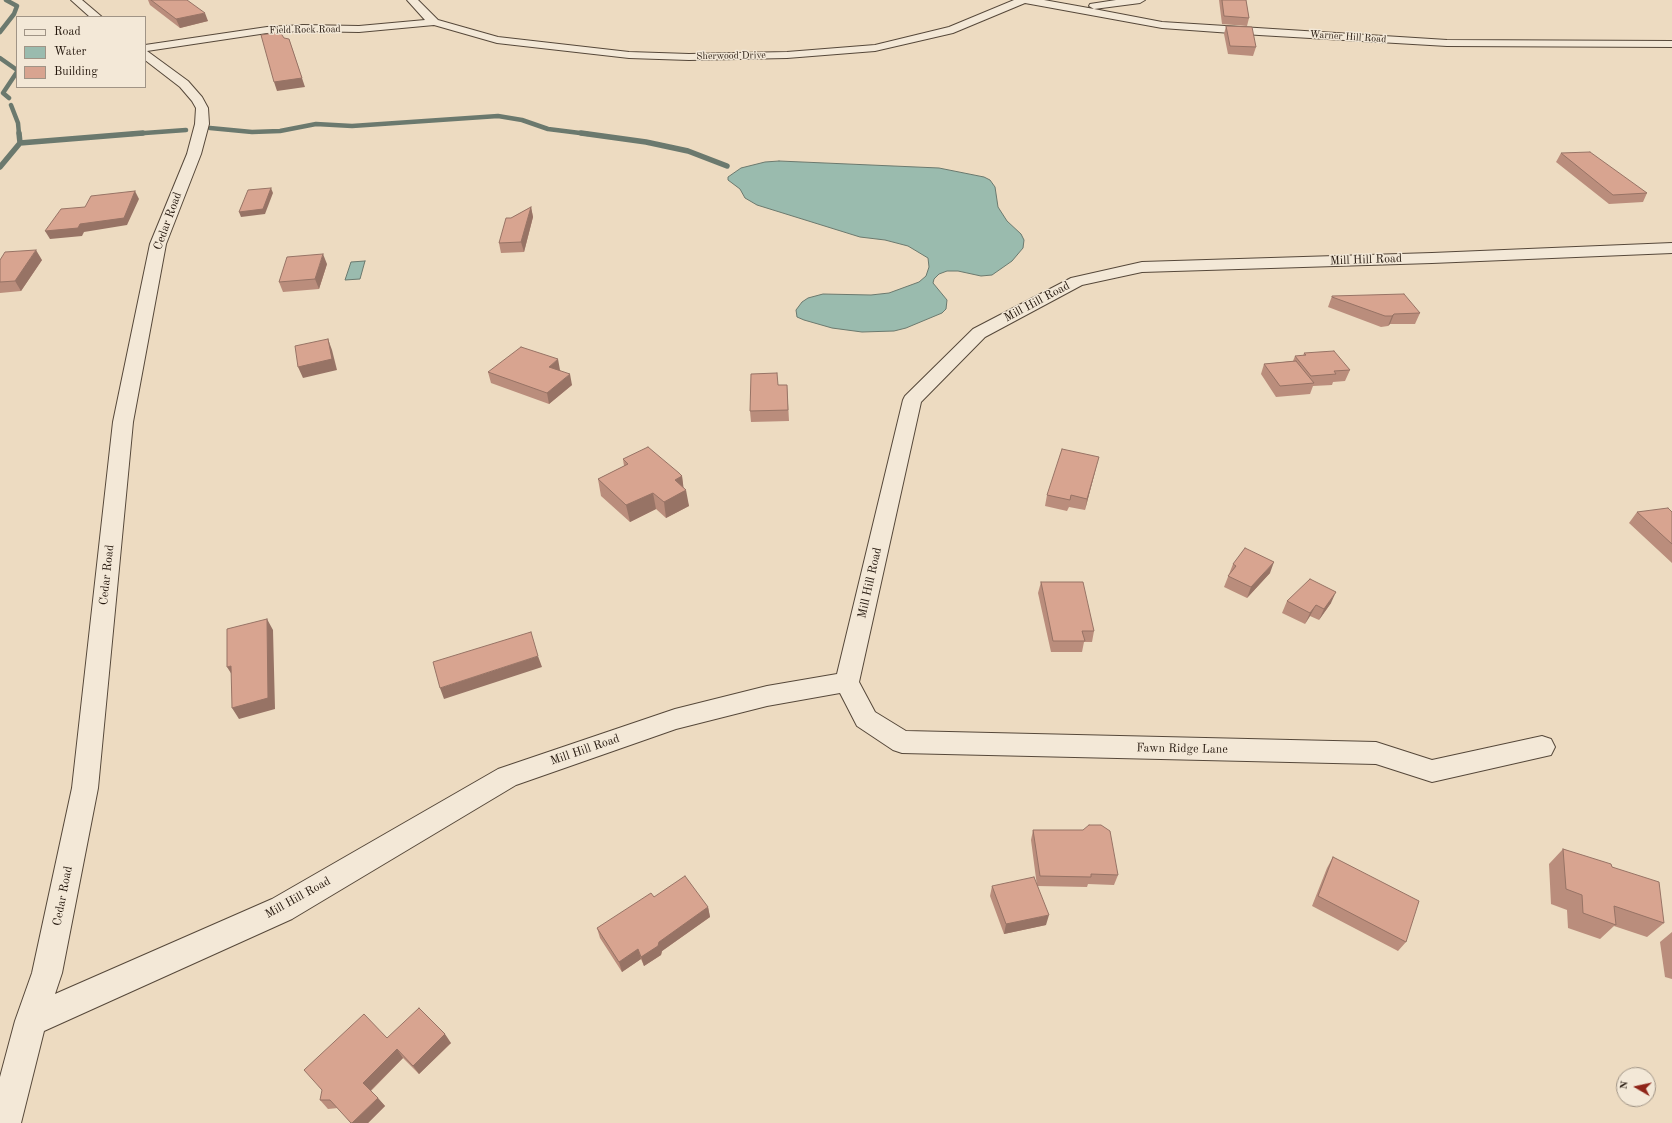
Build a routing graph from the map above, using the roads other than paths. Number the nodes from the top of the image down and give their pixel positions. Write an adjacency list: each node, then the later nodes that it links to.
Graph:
1 (76, 0): 8 (street)
2 (412, 0): 10 (street)
3 (1024, 0): 10 (street, Sherwood Drive)
4 (1027, 0): 7 (street, Warner Hill Road)
5 (1140, 0): 6 (street)
6 (1124, 3): 7 (street); 9 (street)
7 (1063, 7): 9 (street, Warner Hill Road)
8 (96, 16)
9 (1131, 20): 11 (street, Warner Hill Road)
10 (434, 22): 12 (street, Field Rock Road)
11 (1672, 44)
12 (146, 48)
13 (146, 55): 17 (street, Cedar Road)
14 (1672, 248): 15 (street, Mill Hill Road)
15 (847, 682): 16 (street, Fawn Ridge Lane); 17 (street, Mill Hill Road)
16 (1542, 747)
17 (31, 1021): 18 (street, Cedar Road)
18 (4, 1123)

